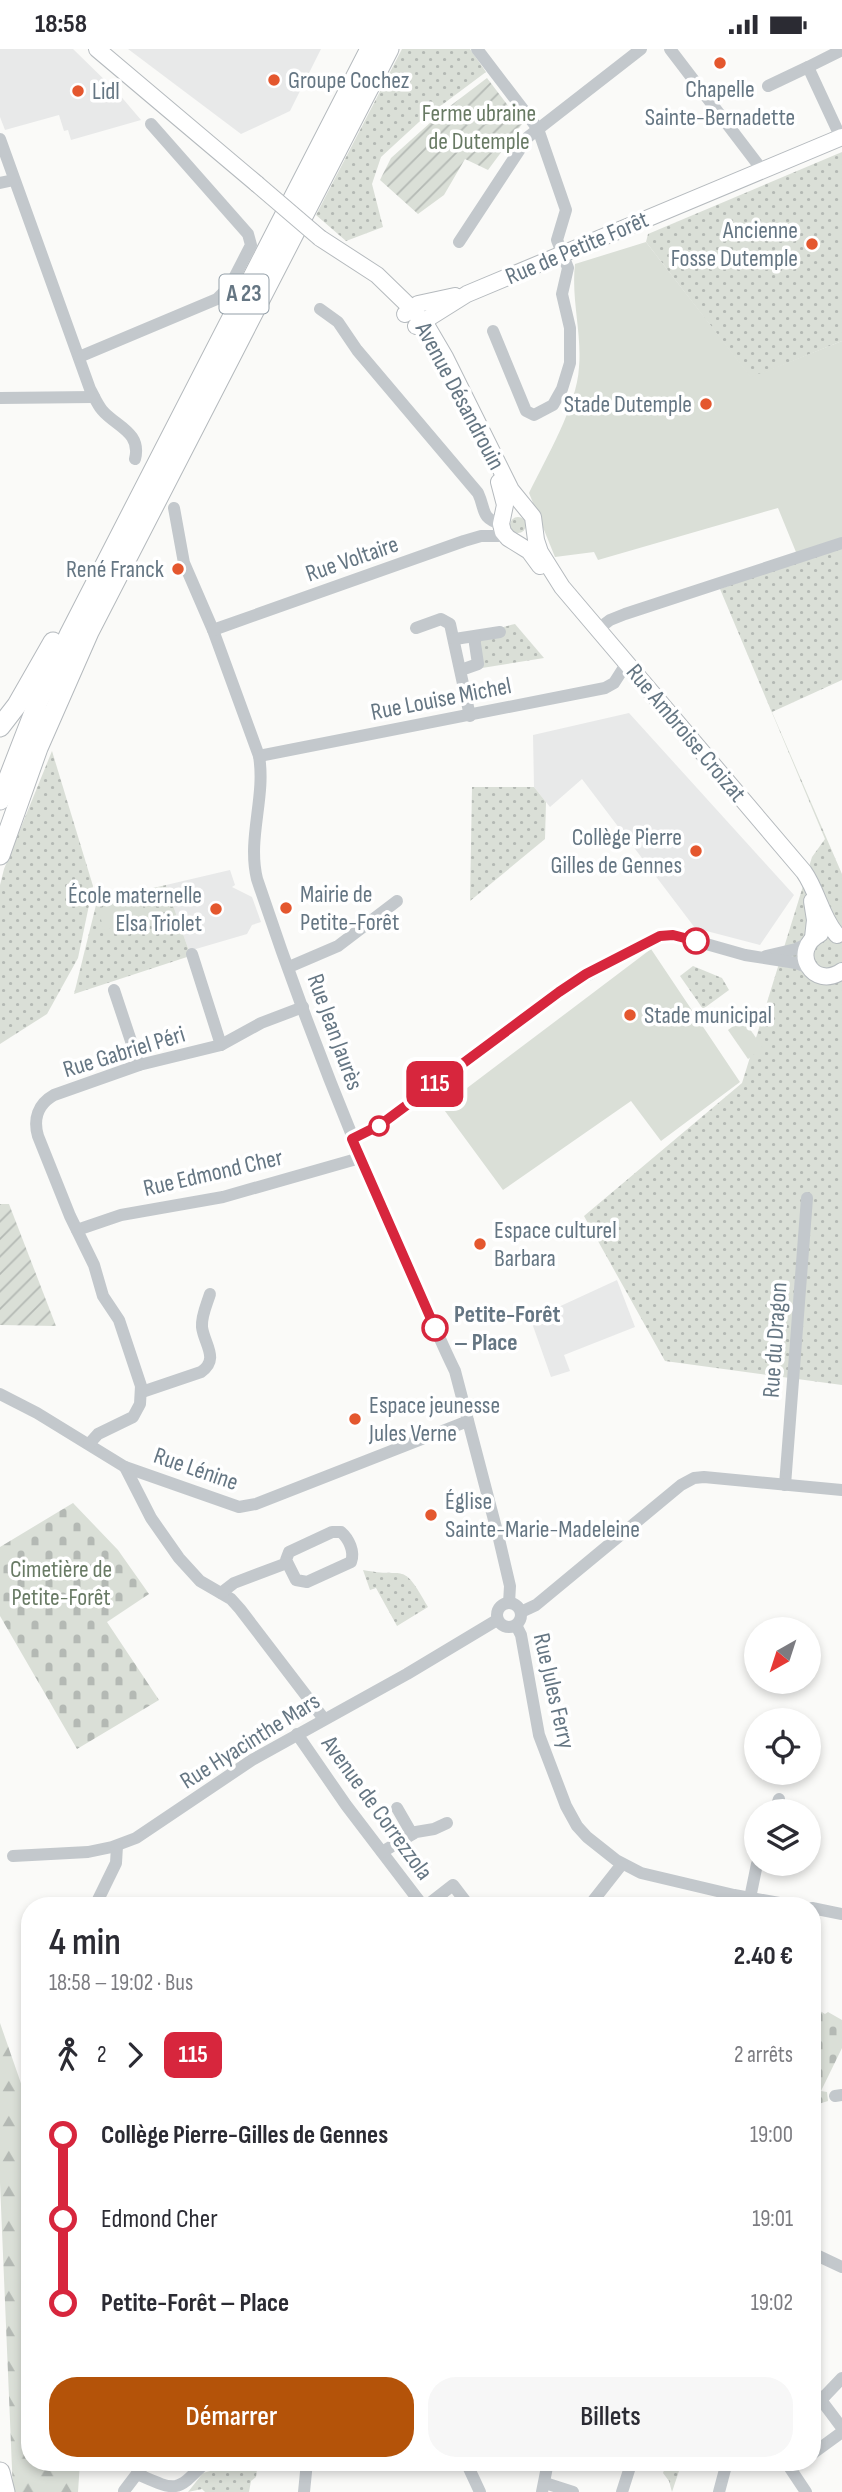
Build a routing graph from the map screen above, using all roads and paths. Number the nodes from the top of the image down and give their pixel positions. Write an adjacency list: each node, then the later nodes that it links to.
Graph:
1 (97, 49): 20 (main road, Avenue Désandrouin, bridge)
2 (370, 49): 30 (highway, A 23)
3 (389, 49): 44 (highway, A 23)
4 (477, 49): 11 (street)
5 (641, 49): 11 (street)
6 (670, 49): 14 (street)
7 (842, 51): 8 (street)
8 (808, 67): 9 (street); 12 (street)
9 (768, 86)
10 (151, 124): 22 (street)
11 (538, 129): 17 (street); 18 (street)
12 (841, 137): 14 (main road, Rue de Petite Forêt)
13 (0, 139): 15 (street)
14 (763, 171): 18 (main road, Rue de Petite Forêt)
15 (14, 180): 16 (street); 22 (street)
16 (0, 183)
17 (459, 242)
18 (562, 254): 20 (main road, Rue de Petite Forêt); 21 (street)
19 (320, 309): 28 (street)
20 (413, 318): 27 (main road, Avenue Désandrouin); 28 (main road, Avenue Désandrouin)
21 (492, 331)
22 (79, 356): 23 (street)
23 (94, 397): 24 (street); 25 (street)
24 (0, 398)
25 (135, 459)
26 (174, 508): 34 (street, Rue Jean Jaurès)
27 (526, 510): 28 (main road); 29 (main road)
28 (507, 529): 29 (main road); 34 (street, Rue Voltaire); 38 (main road, Rue Ambroise Croizat)
29 (534, 531): 33 (main road, Rue Ambroise Croizat)
30 (118, 538): 41 (highway); 43 (highway, A 23)
31 (842, 544): 33 (street)
32 (416, 628): 37 (street)
33 (598, 629): 46 (main road, Rue Ambroise Croizat)
34 (213, 630): 42 (street, Rue Jean Jaurès)
35 (500, 632): 36 (street)
36 (474, 637): 37 (street); 39 (street)
37 (454, 639): 39 (street)
38 (623, 669): 40 (street, Rue Louise Michel); 47 (main road, Rue Ambroise Croizat)
39 (461, 670): 40 (street)
40 (470, 716): 42 (street, Rue Louise Michel)
41 (0, 727)
42 (259, 756): 50 (street, Rue Jean Jaurès)
43 (0, 800)
44 (0, 855)
45 (397, 901): 50 (street)
46 (839, 937): 47 (main road)
47 (811, 941): 49 (street); 51 (main road, Rue Ambroise Croizat)
48 (192, 954): 55 (street)
49 (759, 957): 51 (street); 57 (street)
50 (289, 968): 54 (street, Rue Jean Jaurès)
51 (810, 968): 52 (main road)
52 (842, 971)
53 (114, 990): 56 (street)
54 (303, 1007): 55 (street, Rue Gabriel Péri); 57 (street, Rue Jean Jaurès)
55 (221, 1045): 56 (street, Rue Gabriel Péri)
56 (139, 1065): 60 (street, Rue Gabriel Péri)
57 (352, 1139): 58 (street, Rue Jean Jaurès)
58 (359, 1158): 60 (street, Rue Edmond Cher); 64 (street, Rue Jean Jaurès)
59 (807, 1198): 67 (street, Rue du Dragon)
60 (77, 1230): 62 (street, Rue Gabriel Péri)
61 (210, 1294): 62 (street)
62 (142, 1392): 65 (street)
63 (0, 1394): 65 (street, Rue Lénine)
64 (468, 1421): 66 (street, Rue Lénine); 71 (street, Rue Jean Jaurès)
65 (89, 1444): 66 (street, Rue Lénine)
66 (125, 1467): 70 (street)
67 (785, 1485): 68 (street); 72 (street)
68 (842, 1490)
69 (287, 1563): 69 (street); 70 (street)
70 (220, 1593): 75 (street)
71 (509, 1603): 72 (street); 73 (street)
72 (521, 1612): 74 (street)
73 (497, 1621): 74 (street); 75 (street, Rue Hyacinthe Mars)
74 (516, 1625): 83 (street, Rue Jules Ferry)
75 (324, 1719): 76 (street, Rue Hyacinthe Mars)
76 (297, 1734): 80 (street, Rue Hyacinthe Mars); 81 (street, Avenue de Correzzola)
77 (397, 1808): 79 (street)
78 (447, 1823): 79 (street)
79 (412, 1834): 81 (street)
80 (117, 1846): 82 (street, Rue Hyacinthe Mars); 85 (street)
81 (382, 1852): 86 (street, Avenue de Correzzola)
82 (13, 1856)
83 (622, 1864): 89 (street); 90 (street, Rue Jules Ferry)
84 (755, 1876): 91 (street)
85 (99, 1897)
86 (417, 1897)
87 (436, 1897): 88 (street)
88 (462, 1897)
89 (596, 1897)
90 (745, 1897)
91 (750, 1897)
92 (821, 1910): 93 (street)
93 (842, 1914)
94 (821, 2257): 95 (street)
95 (842, 2267)
96 (842, 2378): 97 (street)
97 (821, 2400): 98 (street)
98 (842, 2430): 99 (street)
99 (821, 2447)
100 (139, 2471): 108 (street)
101 (198, 2471): 108 (street)
102 (306, 2471): 112 (street)
103 (470, 2471): 113 (street)
104 (629, 2471): 115 (street)
105 (725, 2471): 116 (street)
106 (796, 2471): 117 (street)
107 (0, 2472): 111 (highway)
108 (137, 2474): 110 (street)
109 (544, 2487): 114 (street)
110 (121, 2489)
111 (5, 2492)
112 (304, 2492)
113 (480, 2492)
114 (573, 2492)
115 (622, 2492)
116 (719, 2492)
117 (806, 2492)

